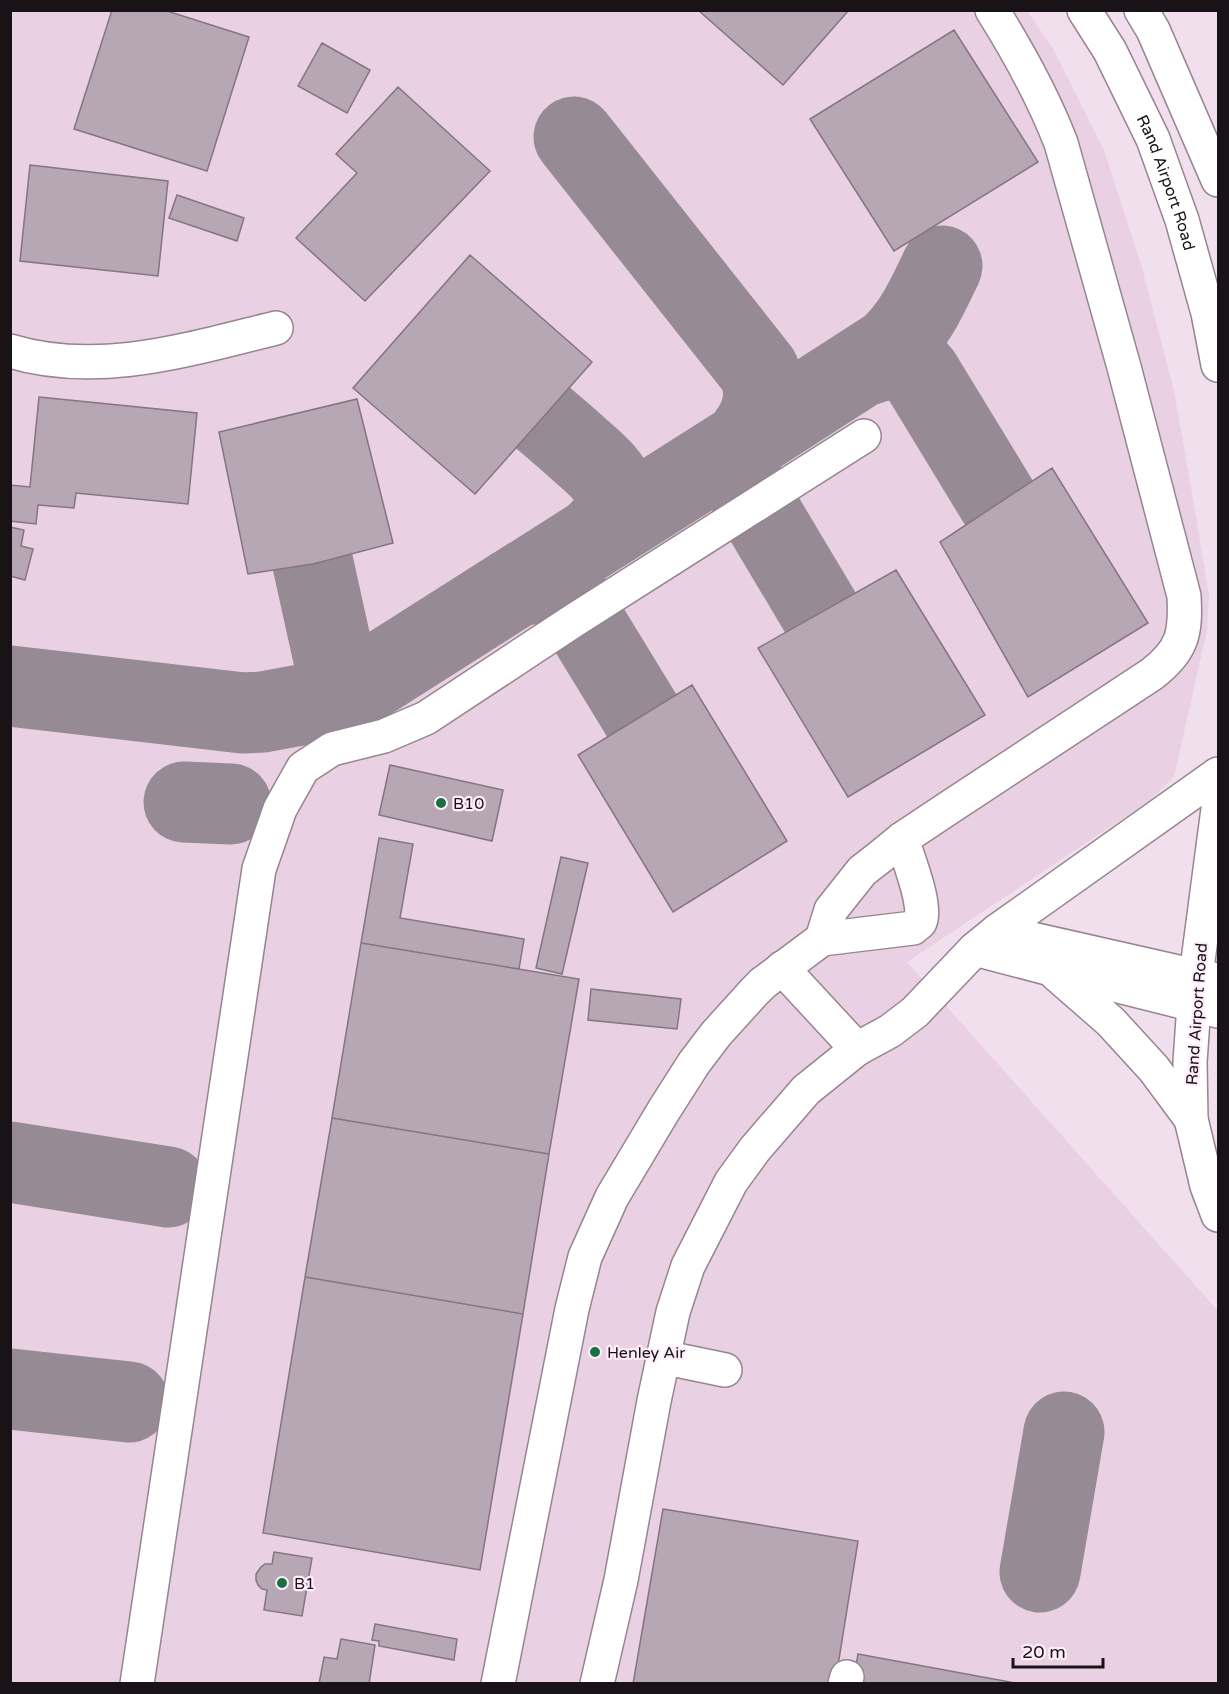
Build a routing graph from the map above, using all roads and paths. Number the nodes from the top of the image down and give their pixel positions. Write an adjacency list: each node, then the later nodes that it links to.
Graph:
1 (992, 10): 11 (street)
2 (1084, 10): 7 (street, Rand Airport Road)
3 (1141, 10): 4 (street)
4 (1218, 180)
5 (276, 327): 6 (street)
6 (10, 351)
7 (1218, 366)
8 (864, 436): 22 (street)
9 (1218, 774): 13 (street)
10 (1218, 809): 16 (street, Rand Airport Road)
11 (902, 839): 12 (street); 12 (street)
12 (822, 939): 14 (street)
13 (986, 940): 15 (street); 16 (street); 17 (street)
14 (782, 968): 17 (street); 23 (street)
15 (1051, 969): 16 (street); 18 (street)
16 (1207, 993): 18 (street, Rand Airport Road)
17 (857, 1049): 20 (street)
18 (1191, 1119): 19 (street, Rand Airport Road)
19 (1218, 1215)
20 (662, 1357): 21 (street); 24 (street)
21 (725, 1370)
22 (137, 1683)
23 (498, 1683)
24 (597, 1683)

